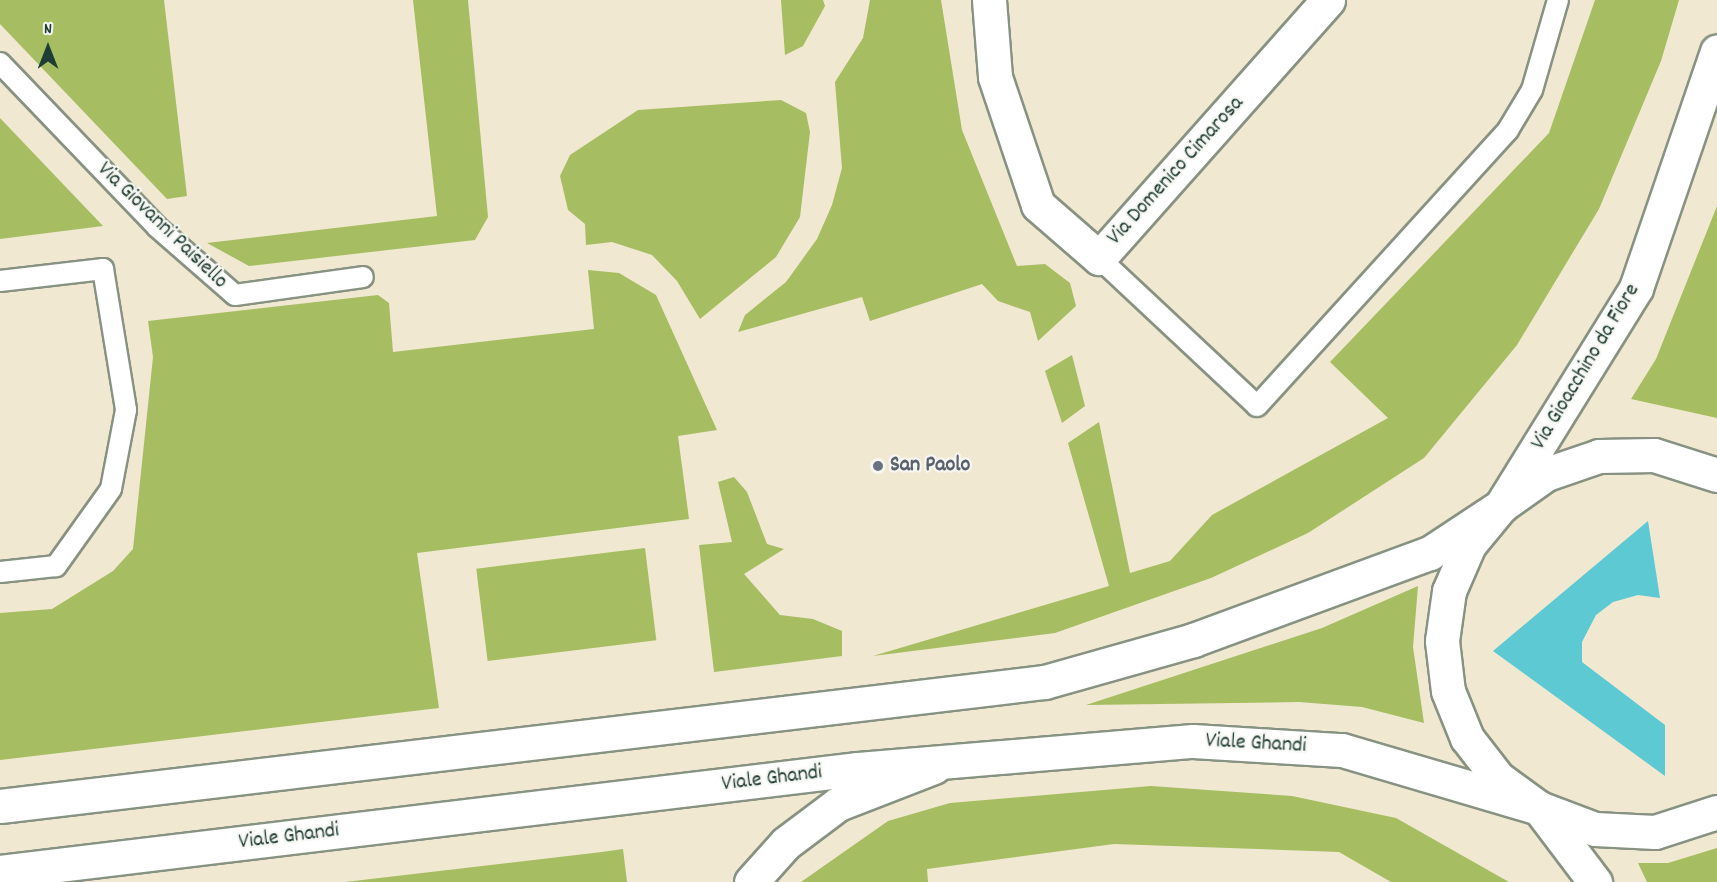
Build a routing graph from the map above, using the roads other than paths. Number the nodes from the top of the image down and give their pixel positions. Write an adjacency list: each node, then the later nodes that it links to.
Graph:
1 (989, 0): 6 (main road, Via Domenico Cimarosa)
2 (1328, 0): 6 (main road, Via Domenico Cimarosa)
3 (1558, 0): 6 (lane)
4 (1717, 51): 10 (main road, Via Gioacchino da Fiore)
5 (0, 63): 7 (lane, Via Giovanni Paisiello)
6 (1099, 258)
7 (363, 277)
8 (0, 281): 11 (lane)
9 (1717, 475): 10 (main road)
10 (1501, 506): 13 (main road); 14 (main road)
11 (0, 572)
12 (952, 759): 14 (main road, Viale Ghandi); 16 (main road, Viale Ghandi); 17 (main road)
13 (0, 806)
14 (1539, 808): 15 (main road); 18 (main road)
15 (1717, 812)
16 (0, 872)
17 (751, 882)
18 (1595, 882)

